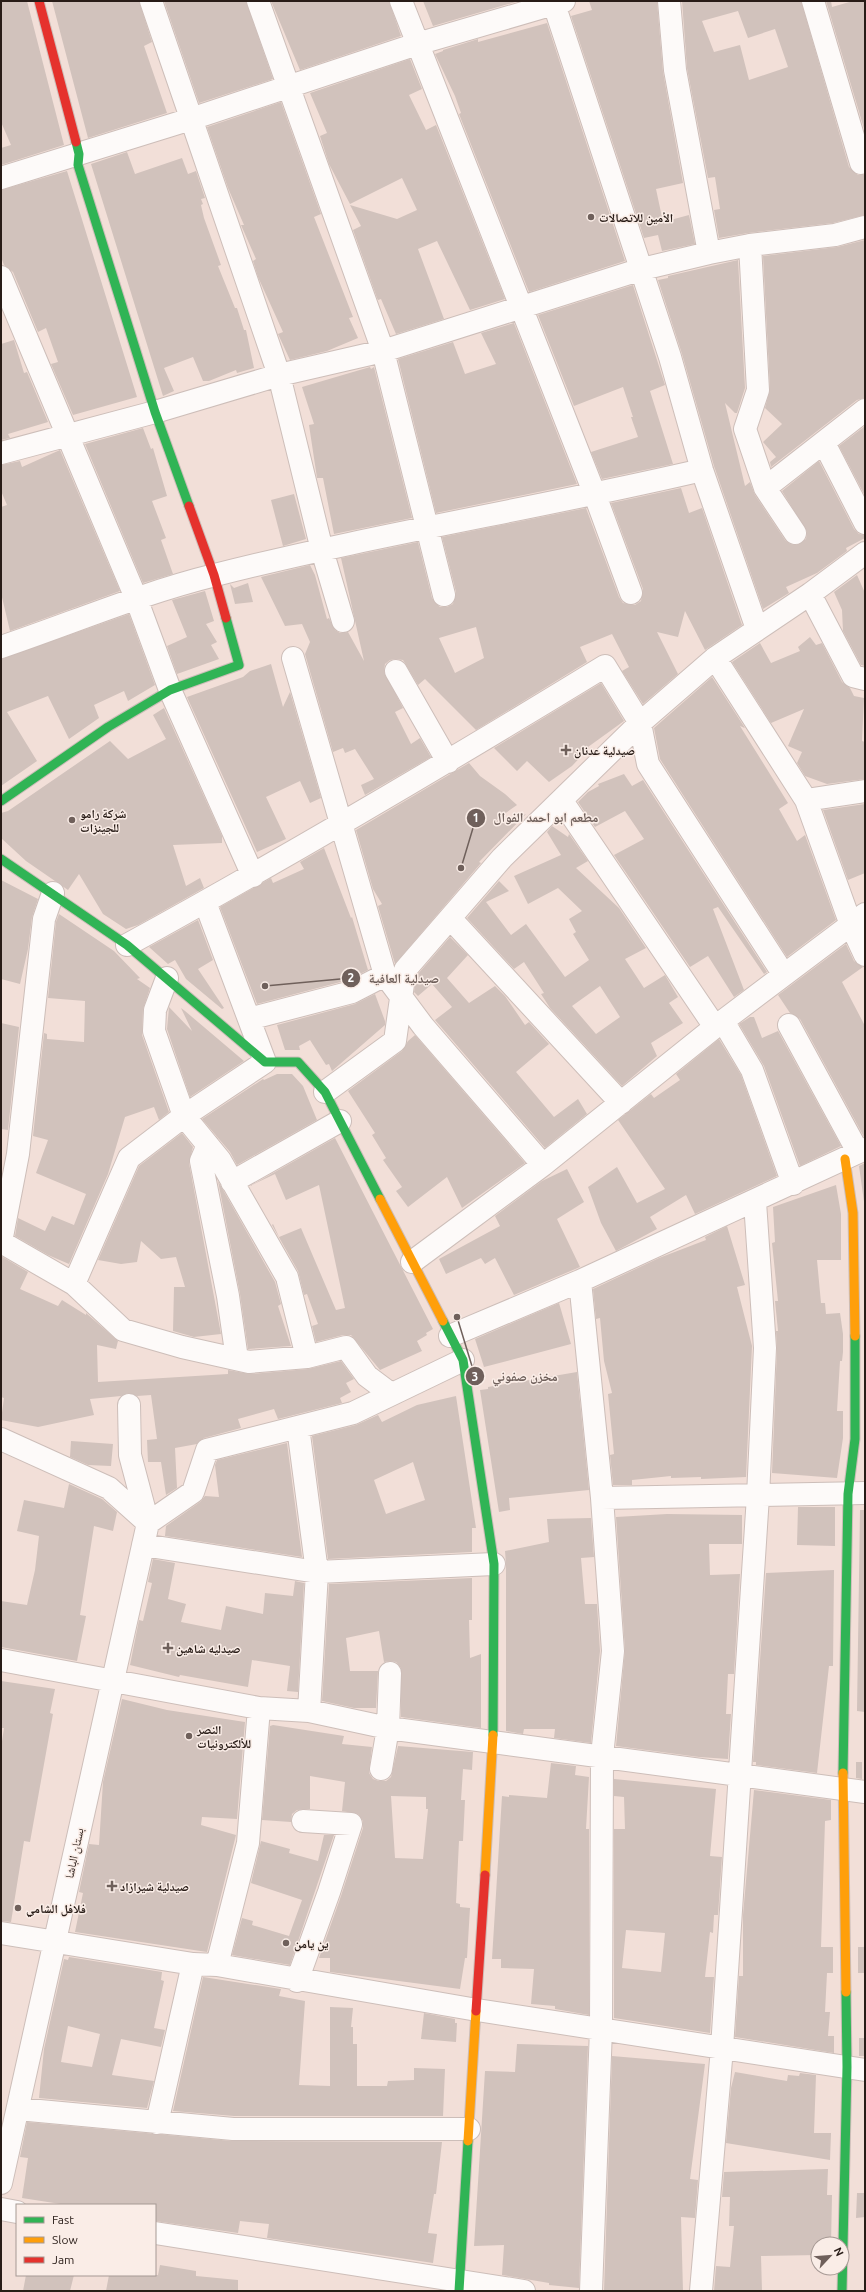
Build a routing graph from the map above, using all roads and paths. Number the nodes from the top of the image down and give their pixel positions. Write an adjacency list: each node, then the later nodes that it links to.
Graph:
1 (39, 1): 11 (street)
2 (151, 1): 10 (street)
3 (258, 1): 9 (street)
4 (401, 1): 8 (street)
5 (669, 1): 16 (street)
6 (813, 1): 12 (street)
7 (557, 2): 8 (street); 17 (street)
8 (417, 44): 9 (street); 19 (street)
9 (289, 88): 10 (street); 20 (street)
10 (191, 119): 11 (street); 21 (street)
11 (79, 154): 13 (street); 23 (street)
12 (861, 163)
13 (1, 178)
14 (865, 227): 15 (street)
15 (750, 245): 16 (street); 28 (street)
16 (709, 253): 17 (street)
17 (642, 269): 19 (street); 27 (street)
18 (1, 277): 24 (street)
19 (520, 308): 20 (street); 29 (street)
20 (383, 352): 21 (street); 31 (street)
21 (279, 375): 23 (street); 33 (street)
22 (865, 410): 25 (street)
23 (154, 412): 24 (street); 35 (street)
24 (66, 435): 26 (street); 39 (street)
25 (824, 444): 28 (street); 30 (street)
26 (1, 453)
27 (702, 470): 29 (street); 41 (street)
28 (765, 488): 32 (street)
29 (595, 495): 31 (street); 36 (street)
30 (865, 523)
31 (426, 527): 33 (street); 38 (street)
32 (795, 533)
33 (322, 550): 35 (street); 40 (street)
34 (865, 554): 37 (street)
35 (214, 575): 39 (street); 47 (street)
36 (631, 593)
37 (810, 594): 41 (street); 46 (street)
38 (444, 596)
39 (136, 598): 42 (street); 47 (street)
40 (343, 621)
41 (757, 629): 44 (street)
42 (1, 647)
43 (293, 658): 54 (street)
44 (715, 658): 48 (street); 51 (street)
45 (396, 671): 49 (street)
46 (865, 679)
47 (170, 690): 52 (street); 56 (street)
48 (640, 723): 49 (street); 53 (street); 64 (street)
49 (448, 762): 54 (street)
50 (865, 791): 51 (street)
51 (806, 800): 60 (street)
52 (1, 801)
53 (562, 801): 59 (street); 68 (street)
54 (342, 823): 56 (street); 63 (street)
55 (1, 859): 57 (street)
56 (253, 876): 58 (street)
57 (53, 893): 61 (street); 81 (street)
58 (205, 902): 61 (street); 67 (street)
59 (450, 918): 66 (street); 72 (street)
60 (858, 919): 62 (street); 64 (street)
61 (127, 945): 65 (street)
62 (865, 954)
63 (385, 975): 66 (street); 67 (street)
64 (784, 975): 68 (street)
65 (167, 978): 70 (street); 73 (street)
66 (401, 998): 71 (street); 77 (street)
67 (249, 1019): 70 (street)
68 (719, 1024): 72 (street); 79 (street)
69 (789, 1025): 76 (street)
70 (265, 1062): 71 (street); 73 (street)
71 (326, 1092): 74 (street)
72 (621, 1103): 77 (street)
73 (184, 1116): 75 (street); 84 (street)
74 (340, 1121): 78 (street); 82 (street)
75 (208, 1146): 78 (street); 87 (street)
76 (856, 1153): 79 (street); 93 (street)
77 (543, 1165): 82 (street)
78 (232, 1182): 86 (street)
79 (793, 1184): 80 (street)
80 (755, 1202): 83 (street); 94 (street)
81 (1, 1242): 84 (street)
82 (412, 1262): 85 (street)
83 (580, 1281): 85 (street); 95 (street)
84 (74, 1284): 87 (street)
85 (450, 1336): 88 (street)
86 (307, 1357): 87 (street); 89 (street)
87 (237, 1359)
88 (462, 1360): 89 (street); 98 (street)
89 (391, 1394): 91 (street)
90 (129, 1405): 96 (street)
91 (298, 1427): 96 (street); 99 (street)
92 (1, 1439): 96 (street)
93 (856, 1493): 94 (street); 110 (street)
94 (758, 1496): 95 (street); 109 (street)
95 (602, 1498): 107 (street)
96 (148, 1523): 97 (street, بستان الباشا)
97 (143, 1545): 99 (street); 102 (street, بستان الباشا)
98 (494, 1564): 99 (street); 106 (street)
99 (317, 1572): 104 (street)
100 (1, 1660): 102 (street)
101 (390, 1673): 105 (street)
102 (112, 1681): 103 (street); 114 (street, بستان الباشا)
103 (259, 1708): 104 (street); 116 (street)
104 (309, 1711): 105 (street)
105 (388, 1728): 106 (street); 108 (street)
106 (493, 1742): 107 (street); 118 (street)
107 (602, 1756): 109 (street); 119 (street)
108 (381, 1769)
109 (741, 1776): 110 (street); 120 (street)
110 (843, 1789): 111 (street); 121 (street)
111 (865, 1792)
112 (303, 1821): 117 (street)
113 (1, 1933): 114 (street)
114 (55, 1941): 115 (street); 122 (street, بستان الباشا)
115 (193, 1964): 116 (street); 123 (street)
116 (217, 1965): 117 (street)
117 (297, 1981): 118 (street)
118 (477, 2010): 119 (street); 124 (street)
119 (601, 2029): 120 (street); 131 (street)
120 (722, 2048): 121 (street); 132 (street)
121 (856, 2069): 133 (street)
122 (18, 2108): 123 (street); 125 (street, بستان الباشا)
123 (157, 2123): 124 (street)
124 (469, 2129): 129 (street)
125 (1, 2183)
126 (1, 2210): 127 (street)
127 (16, 2212)
128 (156, 2233): 129 (street)
129 (459, 2286): 130 (street)
130 (524, 2291)
131 (591, 2291)
132 (701, 2291)
133 (842, 2291)

